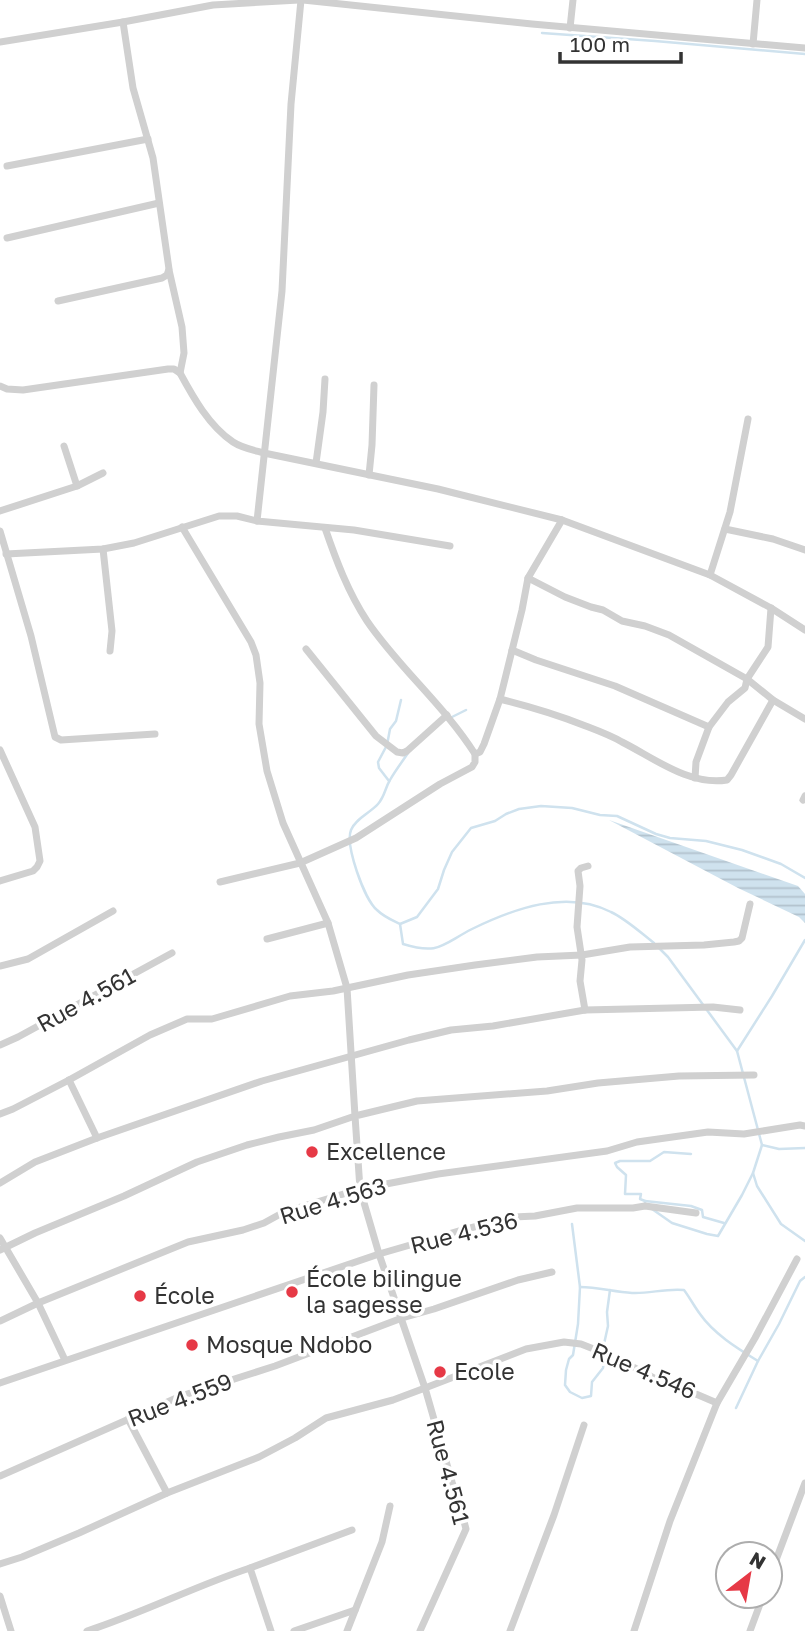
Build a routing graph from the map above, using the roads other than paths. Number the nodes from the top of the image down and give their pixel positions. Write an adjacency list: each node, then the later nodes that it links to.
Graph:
1 (301, 0): 4 (street); 6 (street); 22 (street)
2 (573, 0): 6 (street)
3 (757, 0): 8 (street)
4 (213, 3): 5 (street)
5 (123, 22): 7 (street); 10 (street)
6 (570, 27): 8 (street)
7 (0, 42)
8 (753, 44): 9 (street)
9 (805, 48)
10 (148, 139): 11 (street); 12 (street)
11 (6, 166)
12 (159, 203): 13 (street); 14 (street)
13 (7, 238)
14 (169, 269): 15 (street); 16 (street)
15 (58, 301)
16 (180, 373): 19 (street); 22 (street)
17 (324, 379): 23 (street)
18 (374, 385): 25 (street)
19 (0, 386)
20 (748, 419): 32 (street)
21 (64, 446): 26 (street)
22 (264, 453): 23 (street); 29 (street)
23 (316, 463): 25 (street)
24 (103, 472): 26 (street)
25 (369, 475): 28 (street)
26 (77, 486): 27 (street)
27 (0, 511)
28 (562, 520): 38 (street); 39 (street)
29 (257, 521): 30 (street); 31 (street)
30 (182, 527): 35 (street); 55 (street)
31 (325, 528): 34 (street); 48 (street)
32 (725, 530): 36 (street); 38 (street)
33 (0, 531): 37 (street)
34 (450, 546)
35 (103, 549): 37 (street); 44 (street)
36 (805, 550)
37 (6, 554): 51 (street)
38 (710, 575): 40 (street)
39 (527, 578): 43 (street); 45 (street)
40 (772, 608): 41 (street); 45 (street)
41 (805, 630)
42 (306, 649): 48 (street)
43 (512, 650): 46 (street); 50 (street)
44 (110, 651)
45 (747, 679): 47 (street); 50 (street)
46 (500, 698): 53 (street); 54 (street)
47 (774, 700): 49 (street); 54 (street)
48 (447, 715): 53 (street)
49 (805, 719)
50 (709, 727): 54 (street)
51 (155, 734)
52 (0, 750): 57 (street)
53 (475, 754): 55 (street)
54 (695, 778)
55 (300, 863): 58 (street); 61 (street)
56 (588, 866): 64 (street)
57 (0, 881)
58 (220, 882)
59 (750, 904): 64 (street)
60 (113, 911): 65 (street)
61 (328, 923): 62 (street); 66 (street)
62 (267, 939)
63 (172, 953): 69 (street, Rue 4.561)
64 (582, 955): 66 (street); 67 (street)
65 (0, 966)
66 (346, 988): 70 (street); 72 (street)
67 (585, 1010): 68 (street); 70 (street)
68 (740, 1010)
69 (0, 1045)
70 (351, 1056): 74 (street); 76 (street)
71 (754, 1075): 74 (street)
72 (69, 1080): 73 (street); 76 (street)
73 (0, 1114)
74 (355, 1116): 78 (street); 81 (street)
75 (805, 1126): 78 (street, Rue 4.563)
76 (97, 1138): 77 (street)
77 (0, 1183)
78 (360, 1189): 82 (street); 85 (street, Rue 4.563)
79 (696, 1213): 82 (street, Rue 4.536)
80 (0, 1238): 81 (street)
81 (3, 1248): 85 (street)
82 (379, 1255): 86 (street); 88 (street, Rue 4.536)
83 (797, 1259): 91 (street)
84 (552, 1272): 86 (street, Rue 4.559)
85 (38, 1303): 87 (street, Rue 4.563); 88 (street)
86 (402, 1318): 90 (street); 92 (street, Rue 4.559)
87 (0, 1321)
88 (65, 1360): 89 (street, Rue 4.536)
89 (0, 1383)
90 (425, 1388): 91 (street, Rue 4.546); 96 (street, Rue 4.546); 111 (street, Rue 4.561)
91 (717, 1403): 113 (street)
92 (128, 1419): 94 (street, Rue 4.559); 96 (street)
93 (584, 1424): 112 (street)
94 (0, 1476)
95 (805, 1483): 99 (street)
96 (167, 1493): 100 (street, Rue 4.546)
97 (390, 1506): 103 (street)
98 (352, 1530): 101 (street)
99 (784, 1540)
100 (0, 1564)
101 (250, 1567): 105 (street); 108 (street)
102 (0, 1595): 106 (street)
103 (355, 1610): 109 (street); 110 (street)
104 (758, 1610): 114 (street)
105 (101, 1629): 107 (street)
106 (11, 1631)
107 (87, 1631)
108 (271, 1631)
109 (294, 1631)
110 (347, 1631)
111 (420, 1631)
112 (510, 1631)
113 (634, 1631)
114 (750, 1631)

